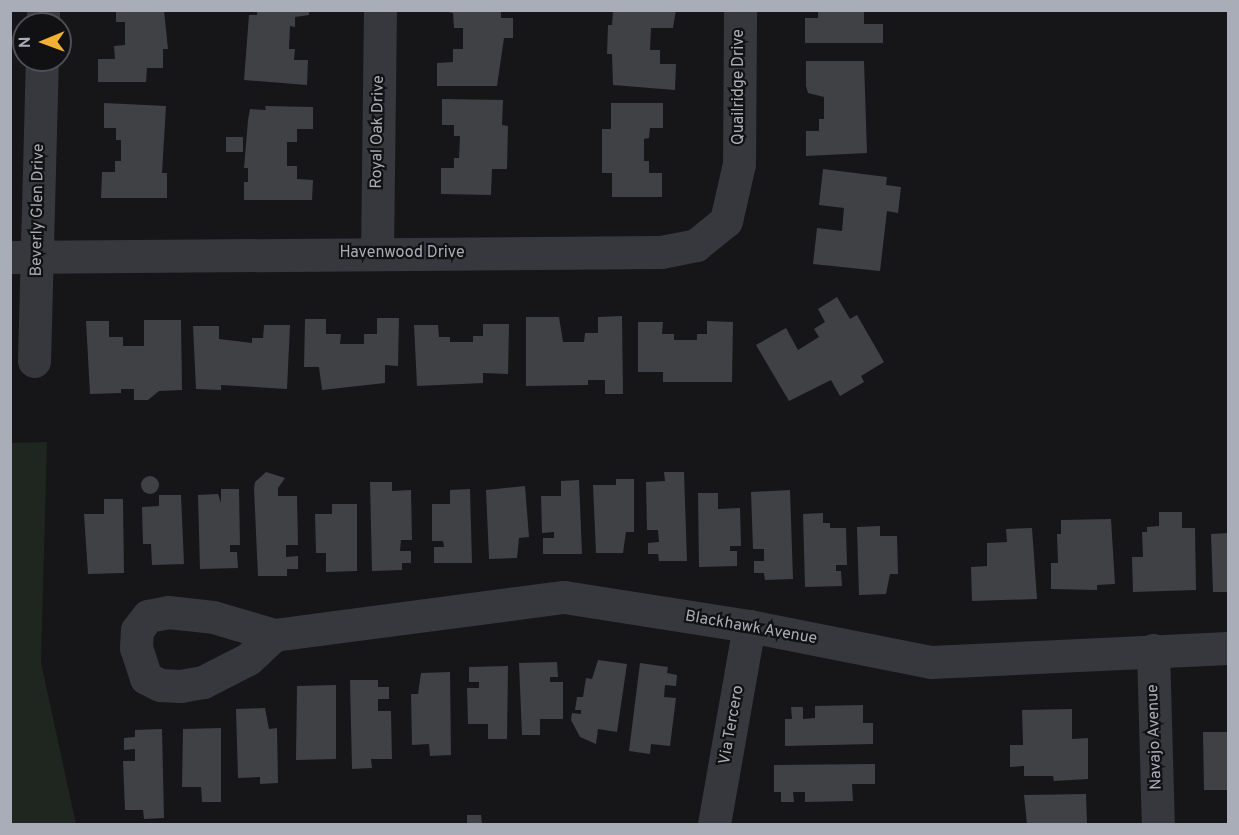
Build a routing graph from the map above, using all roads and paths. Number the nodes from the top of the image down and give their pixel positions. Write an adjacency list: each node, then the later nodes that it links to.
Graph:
1 (380, 10): 5 (street, Royal Oak Drive)
2 (740, 10): 4 (street, Quailridge Drive)
3 (41, 72): 6 (street, Beverly Glen Drive)
4 (739, 164): 5 (street, Havenwood Drive)
5 (376, 254): 6 (street, Havenwood Drive)
6 (24, 257): 7 (street, Beverly Glen Drive)
7 (34, 361)
8 (749, 626): 9 (street, Blackhawk Avenue); 11 (street, Blackhawk Avenue); 12 (street, Via Tercero)
9 (274, 635)
10 (1228, 648): 11 (street, Blackhawk Avenue)
11 (1153, 650): 13 (street, Navajo Avenue)
12 (714, 825)
13 (1158, 825)

